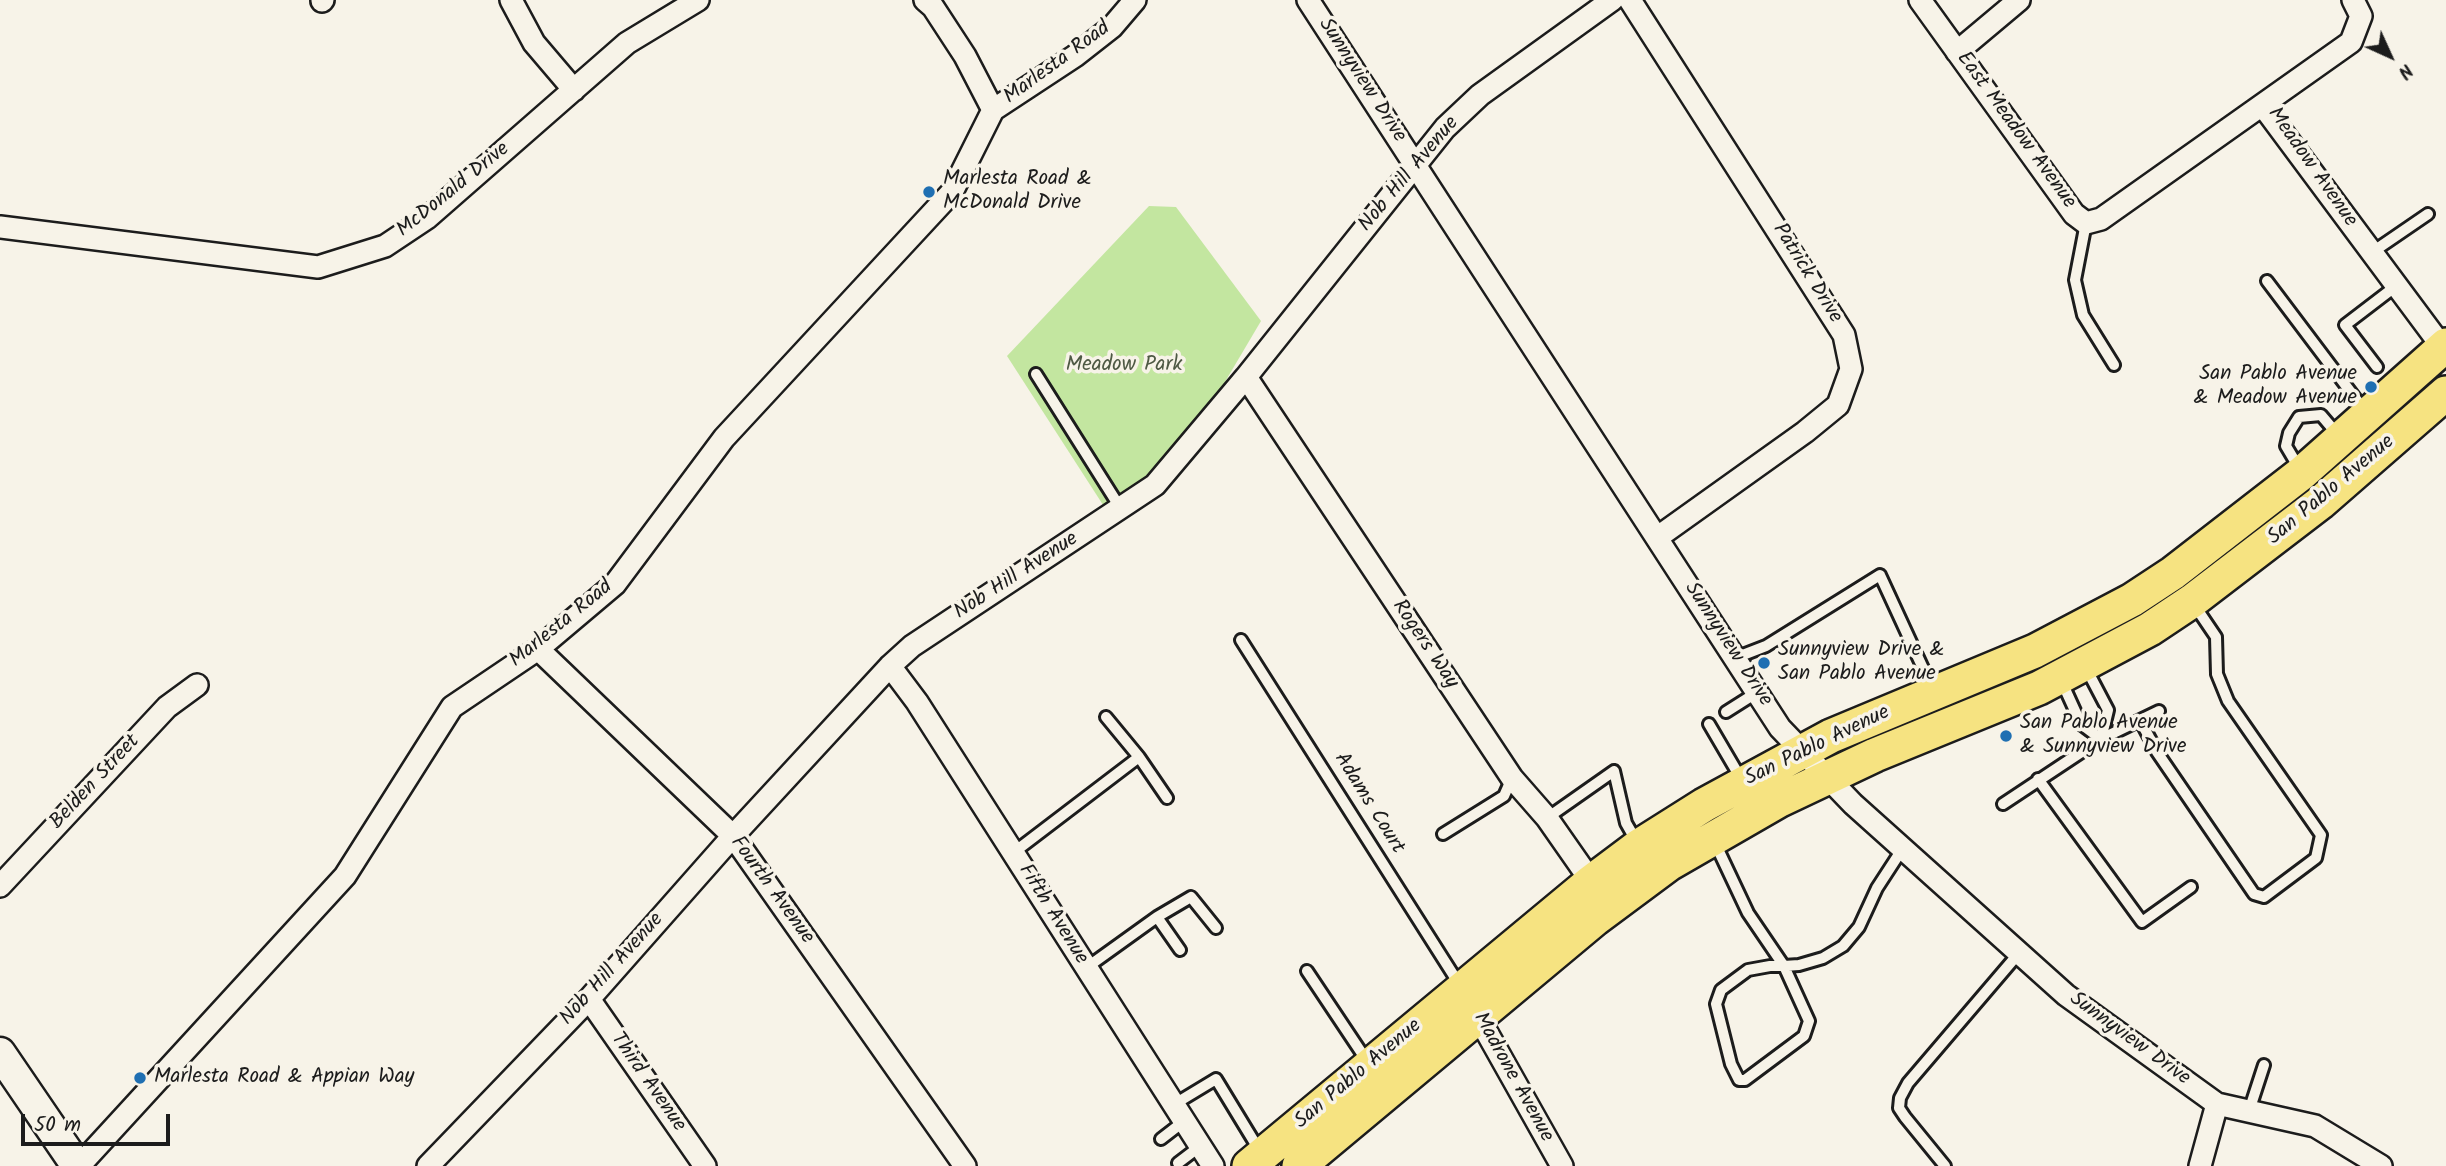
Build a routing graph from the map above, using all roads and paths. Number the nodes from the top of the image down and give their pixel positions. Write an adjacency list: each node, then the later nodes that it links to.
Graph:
1 (511, 0): 12 (street)
2 (698, 0): 12 (street, McDonald Drive)
3 (925, 0): 14 (street)
4 (1135, 0): 14 (street, Marlesta Road)
5 (1308, 0): 15 (street, Sunnyview Drive)
6 (1612, 0): 15 (street, Nob Hill Avenue)
7 (1630, 0): 32 (street, Patrick Drive)
8 (1920, 0): 11 (street, East Meadow Avenue)
9 (2019, 0): 11 (street)
10 (2353, 0): 13 (street, Meadow Avenue)
11 (1957, 52): 17 (street, East Meadow Avenue)
12 (573, 90): 18 (street, McDonald Drive)
13 (2263, 106): 17 (street, East Meadow Avenue); 19 (street, Meadow Avenue)
14 (993, 110): 35 (street, Marlesta Road)
15 (1416, 165): 26 (street, Nob Hill Avenue); 32 (street, Sunnyview Drive)
16 (2428, 214): 19 (lane)
17 (2086, 223): 23 (lane)
18 (0, 227)
19 (2371, 253): 21 (street, Meadow Avenue)
20 (2267, 281): 28 (lane)
21 (2396, 285): 22 (street, Meadow Avenue); 24 (lane)
22 (2445, 348): 28 (main road, San Pablo Avenue)
23 (2114, 365)
24 (2377, 367)
25 (1036, 374): 31 (lane)
26 (1246, 377): 31 (street, Nob Hill Avenue); 51 (street, Rogers Way)
27 (2446, 393): 33 (main road, San Pablo Avenue)
28 (2369, 416): 29 (main road, San Pablo Avenue)
29 (2342, 440): 30 (main road, San Pablo Avenue); 30 (lane)
30 (2302, 473): 33 (main road, San Pablo Avenue)
31 (1121, 509): 38 (street, Nob Hill Avenue)
32 (1658, 537): 36 (street, Sunnyview Drive)
33 (2183, 587): 37 (main road, San Pablo Avenue); 45 (lane)
34 (1241, 640): 74 (lane, Adams Court)
35 (538, 649): 58 (street, Fourth Avenue); 85 (street, Marlesta Road)
36 (1735, 658): 40 (street, Sunnyview Drive); 41 (lane)
37 (2067, 659): 41 (main road, San Pablo Avenue); 47 (lane); 47 (lane); 50 (main road, San Pablo Avenue)
38 (890, 666): 58 (street, Nob Hill Avenue); 62 (street, Fifth Avenue)
39 (197, 685): 63 (street, Belden Street)
40 (1756, 693): 42 (lane); 48 (street, Sunnyview Drive)
41 (1935, 694): 48 (main road, San Pablo Avenue)
42 (1726, 712)
43 (2159, 712): 45 (lane)
44 (1106, 717): 49 (lane)
45 (2140, 720): 47 (lane)
46 (1709, 724): 53 (lane)
47 (2101, 739): 52 (lane)
48 (1802, 751): 50 (street, Sunnyview Drive); 53 (main road, San Pablo Avenue)
49 (1139, 757): 54 (lane); 62 (lane)
50 (1828, 777): 59 (main road, San Pablo Avenue); 61 (street, Sunnyview Drive)
51 (1512, 778): 56 (street, Rogers Way); 57 (lane)
52 (2038, 779): 55 (lane); 64 (lane)
53 (1744, 783): 60 (main road, San Pablo Avenue)
54 (1167, 798)
55 (2003, 804)
56 (1547, 818): 60 (lane); 65 (street, Rogers Way)
57 (1443, 834)
58 (733, 836): 73 (street, Nob Hill Avenue); 88 (street, Fourth Avenue)
59 (1712, 836): 65 (main road, San Pablo Avenue); 70 (lane)
60 (1639, 846): 65 (main road, San Pablo Avenue)
61 (1903, 848): 69 (street, Sunnyview Drive); 70 (lane)
62 (1013, 853): 71 (street, Fifth Avenue)
63 (0, 886)
64 (2190, 887)
65 (1600, 894): 74 (main road, San Pablo Avenue)
66 (1157, 917): 67 (lane); 68 (lane); 71 (lane)
67 (1216, 928)
68 (1180, 950)
69 (2019, 953): 78 (street, Sunnyview Drive); 92 (lane)
70 (1784, 966): 70 (lane)
71 (1086, 968): 80 (street, Fifth Avenue)
72 (1307, 971): 77 (lane)
73 (589, 999): 86 (street, Nob Hill Avenue); 87 (street, Third Avenue)
74 (1470, 1003): 77 (main road, San Pablo Avenue); 90 (main road, San Pablo Avenue); 91 (street, Madrone Avenue)
75 (0, 1053): 85 (main road)
76 (2263, 1065): 79 (lane)
77 (1371, 1066): 83 (main road, San Pablo Avenue)
78 (2217, 1104): 79 (street, Sunnyview Drive); 93 (street)
79 (2249, 1111): 94 (street, Sunnyview Drive)
80 (1178, 1113): 81 (lane); 82 (street, Fifth Avenue); 83 (lane)
81 (1161, 1139)
82 (1199, 1147): 84 (lane); 89 (street, Fifth Avenue)
83 (1255, 1161)
84 (1178, 1163)
85 (78, 1166)
86 (428, 1166)
87 (705, 1166)
88 (965, 1166)
89 (1213, 1166)
90 (1300, 1166)
91 (1562, 1166)
92 (1945, 1166)
93 (2200, 1166)
94 (2381, 1166)

